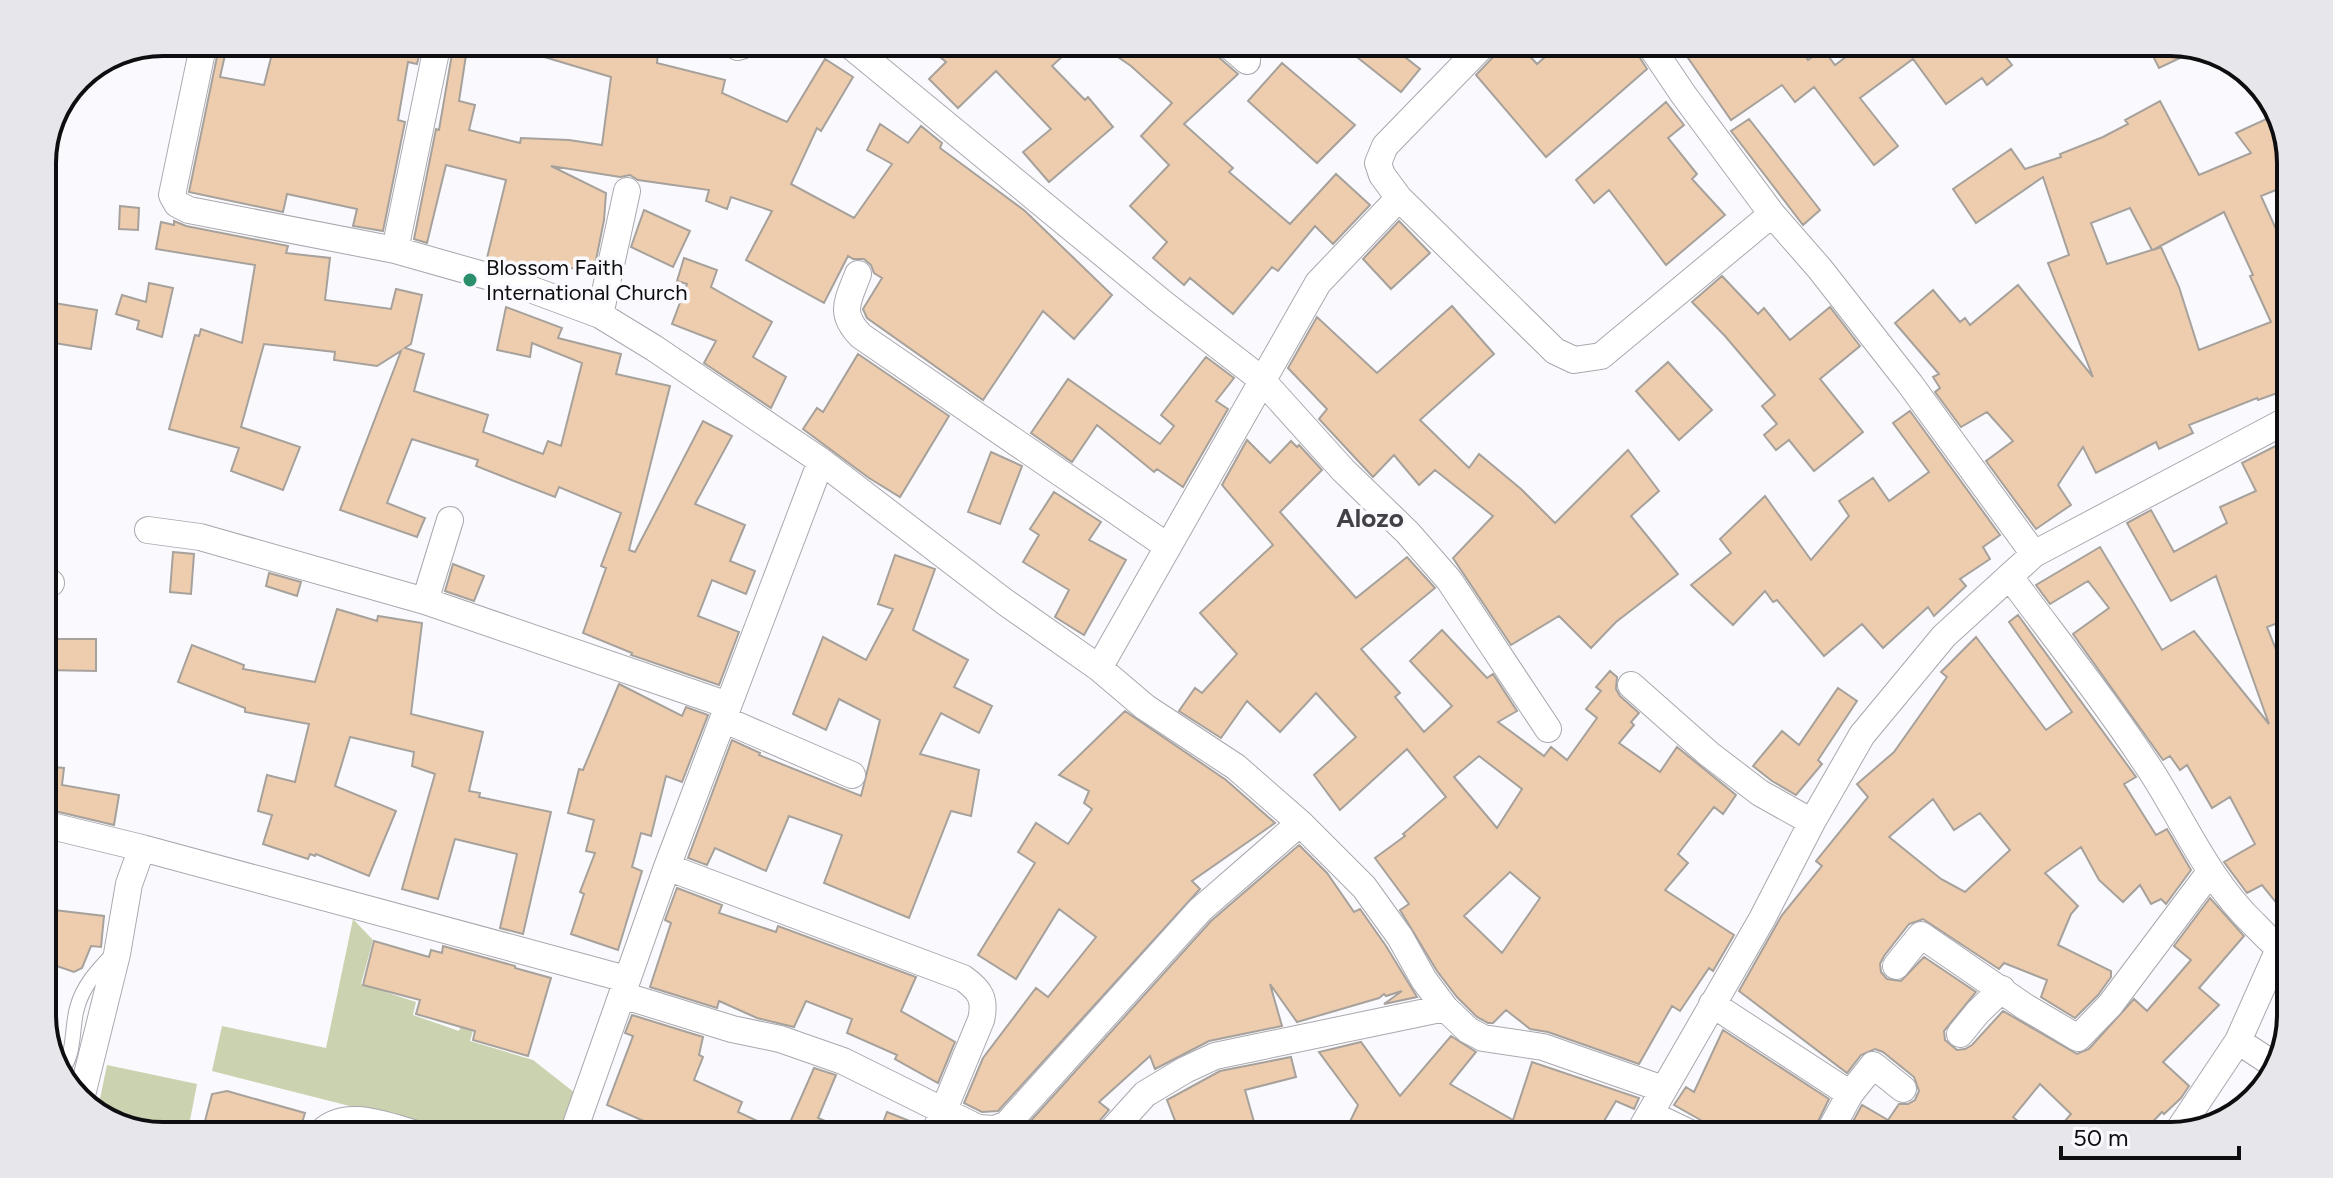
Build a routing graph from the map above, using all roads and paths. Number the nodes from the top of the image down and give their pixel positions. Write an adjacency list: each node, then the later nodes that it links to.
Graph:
1 (201, 56): 11 (street)
2 (435, 56): 11 (street)
3 (863, 56): 14 (street)
4 (1241, 56): 7 (street)
5 (1472, 56): 9 (street)
6 (1657, 56): 10 (street)
7 (1247, 61)
8 (627, 191): 13 (street)
9 (1399, 198): 10 (street); 14 (street)
10 (1772, 214): 20 (street)
11 (395, 250): 13 (street)
12 (858, 274): 19 (street)
13 (600, 315): 16 (street)
14 (1261, 379): 19 (street); 26 (street)
15 (2277, 425): 20 (street)
16 (821, 461): 23 (street); 25 (street)
17 (450, 520): 22 (street)
18 (148, 530): 22 (street)
19 (1167, 546): 23 (street)
20 (2034, 554): 21 (street)
21 (2010, 577): 28 (street); 33 (street)
22 (425, 601): 25 (street)
23 (1099, 668): 29 (street)
24 (1631, 685): 28 (street)
25 (725, 712): 27 (street); 32 (street)
26 (1548, 729)
27 (852, 775)
28 (1812, 822): 40 (street)
29 (1300, 823): 41 (street); 57 (street)
30 (56, 827): 31 (street)
31 (142, 848): 35 (street); 38 (street)
32 (667, 867): 38 (street); 50 (street)
33 (2210, 872): 34 (street); 39 (street)
34 (2277, 945)
35 (117, 950): 45 (lane); 46 (street)
36 (1896, 966): 39 (street)
37 (2277, 967): 43 (street)
38 (624, 987): 50 (street); 54 (street)
39 (2002, 989): 42 (street)
40 (1712, 1004): 47 (street); 49 (street)
41 (1445, 1008): 47 (street); 58 (street)
42 (1960, 1034)
43 (2238, 1041): 44 (street); 51 (street)
44 (2267, 1060)
45 (68, 1065)
46 (84, 1088)
47 (1663, 1089): 59 (street)
48 (1903, 1089): 49 (street)
49 (1850, 1094): 60 (street)
50 (941, 1111): 55 (street); 56 (street)
51 (2185, 1121)
52 (337, 1122): 53 (street)
53 (365, 1122)
54 (577, 1122)
55 (937, 1122)
56 (965, 1122)
57 (1009, 1122)
58 (1120, 1122)
59 (1646, 1122)
60 (1835, 1122)

